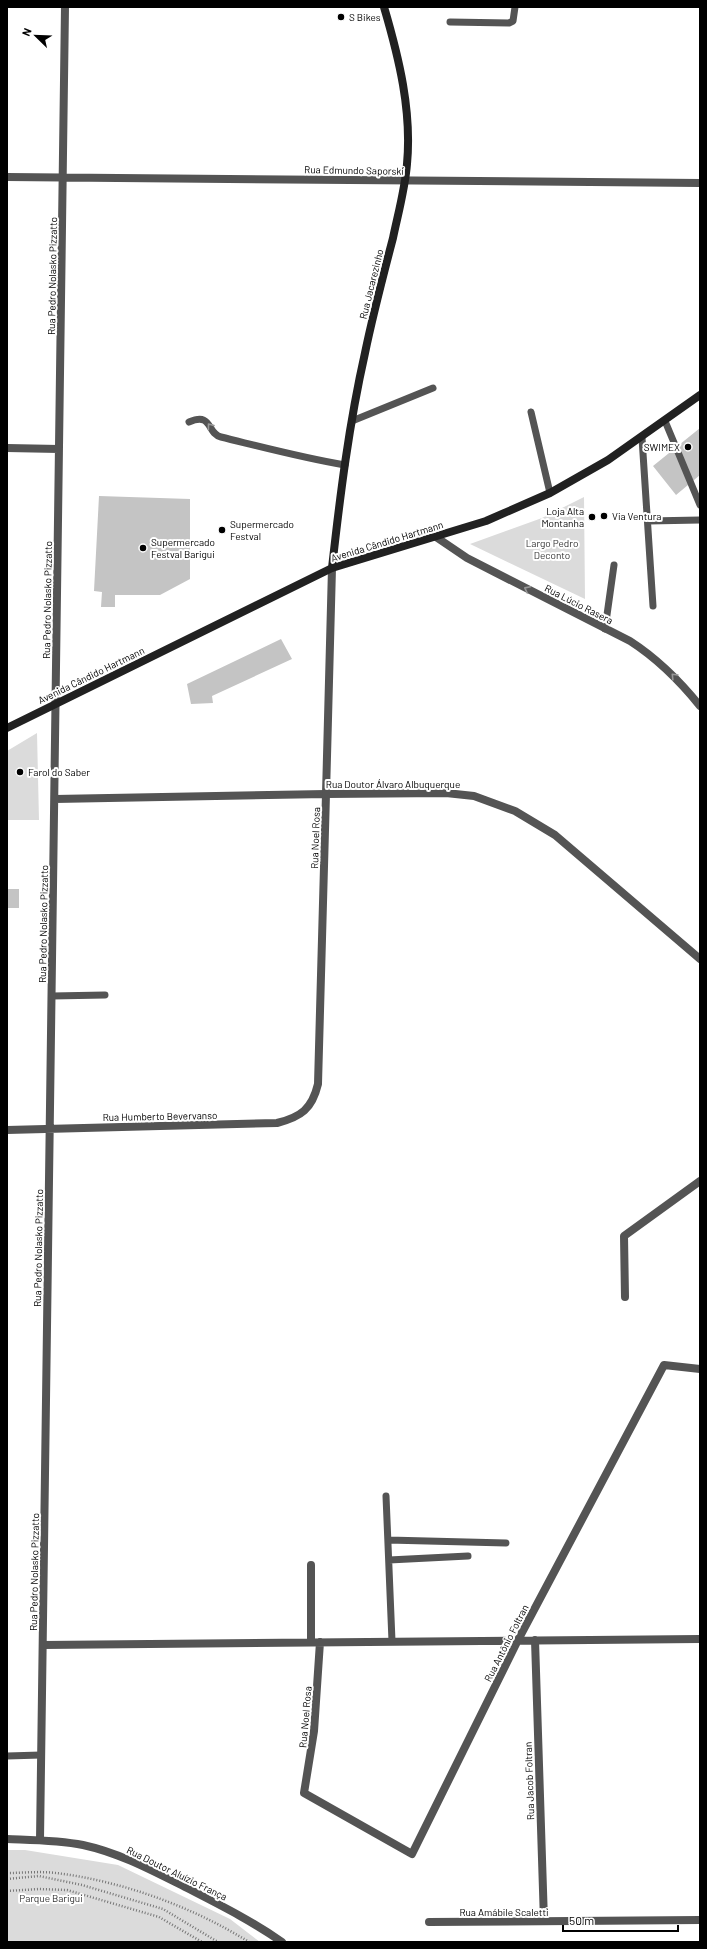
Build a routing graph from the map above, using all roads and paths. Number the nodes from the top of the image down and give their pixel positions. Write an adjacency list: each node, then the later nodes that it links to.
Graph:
1 (66, 7): 6 (street, Rua Pedro Nolasko Pizzatto)
2 (384, 7): 7 (main road, Rua Jacarezinho)
3 (515, 7): 4 (lane)
4 (450, 22)
5 (7, 177): 6 (street, Rua Edmundo Saporski)
6 (63, 177): 7 (street, Rua Edmundo Saporski); 17 (street, Rua Pedro Nolasko Pizzatto)
7 (406, 180): 8 (street, Rua Edmundo Saporski); 12 (main road, Rua Jacarezinho)
8 (700, 183)
9 (433, 388): 12 (lane)
10 (700, 395): 13 (main road, Avenida Cândido Hartmann)
11 (531, 412): 19 (lane)
12 (352, 421): 18 (main road, Rua Jacarezinho)
13 (665, 421): 15 (main road, Avenida Cândido Hartmann); 20 (lane)
14 (190, 422): 18 (lane, one-way to 14)
15 (642, 438): 19 (main road, Avenida Cândido Hartmann); 22 (lane)
16 (7, 448): 17 (street)
17 (59, 449): 28 (street, Rua Pedro Nolasko Pizzatto)
18 (345, 466): 25 (main road, Rua Jacarezinho)
19 (550, 493): 23 (main road, Avenida Cândido Hartmann)
20 (700, 505)
21 (700, 520): 22 (lane)
22 (648, 521): 26 (lane)
23 (436, 537): 25 (main road, Avenida Cândido Hartmann); 27 (street, Rua Lúcio Rasera, one-way to 23)
24 (614, 566): 27 (lane)
25 (332, 568): 28 (main road, Avenida Cândido Hartmann); 31 (street, Rua Noel Rosa)
26 (653, 606)
27 (605, 629): 29 (street, Rua Lúcio Rasera, one-way to 27)
28 (56, 704): 30 (main road, Avenida Cândido Hartmann); 32 (street, Rua Pedro Nolasko Pizzatto)
29 (700, 706)
30 (7, 728)
31 (326, 794): 32 (street, Rua Doutor Álvaro Albuquerque); 33 (street, Rua Doutor Álvaro Albuquerque); 36 (street, Rua Noel Rosa)
32 (54, 798): 35 (street, Rua Pedro Nolasko Pizzatto)
33 (700, 959)
34 (105, 995): 35 (lane)
35 (52, 996): 37 (street, Rua Pedro Nolasko Pizzatto)
36 (310, 1107): 37 (street, Rua Humberto Bevervanso)
37 (50, 1128): 38 (street, Rua Humberto Bevervanso); 53 (street, Rua Pedro Nolasko Pizzatto)
38 (7, 1130)
39 (700, 1181): 40 (street)
40 (625, 1298)
41 (700, 1369): 49 (street, Rua Antônio Foltran)
42 (386, 1496): 43 (lane)
43 (388, 1540): 44 (lane); 46 (lane)
44 (506, 1543)
45 (468, 1556): 46 (lane)
46 (389, 1560): 51 (lane)
47 (311, 1565): 52 (street, Rua Noel Rosa)
48 (700, 1639): 50 (street)
49 (518, 1640): 50 (street); 51 (street); 56 (street, Rua Antônio Foltran)
50 (535, 1640): 63 (street, Rua Jacob Foltran)
51 (392, 1641): 52 (street)
52 (315, 1642): 53 (street); 56 (street, Rua Noel Rosa)
53 (43, 1644): 54 (street, Rua Pedro Nolasko Pizzatto)
54 (41, 1755): 55 (lane); 58 (street, Rua Pedro Nolasko Pizzatto)
55 (7, 1756)
56 (304, 1793)
57 (7, 1839): 58 (street, Rua Doutor Aluízio França)
58 (40, 1840): 68 (street, Rua Doutor Aluízio França)
59 (7, 1874): 67 (path)
60 (7, 1879): 66 (path)
61 (7, 1891): 65 (path)
62 (700, 1920): 63 (street, Rua Amábile Scaletti)
63 (544, 1921): 64 (street, Rua Amábile Scaletti)
64 (429, 1922)
65 (202, 1942)
66 (218, 1942)
67 (249, 1942)
68 (282, 1942)

